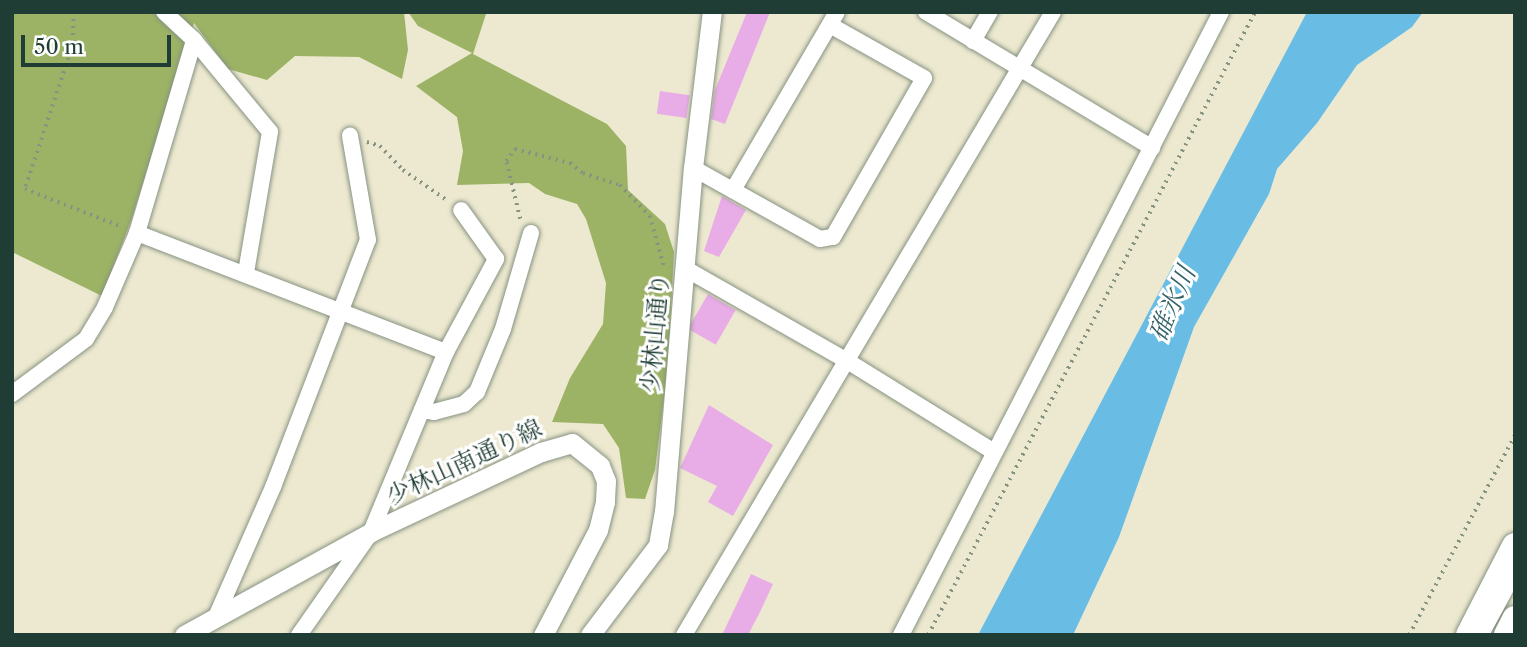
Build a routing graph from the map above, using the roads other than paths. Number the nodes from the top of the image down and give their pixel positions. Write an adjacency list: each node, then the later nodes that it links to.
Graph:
1 (164, 12): 8 (street)
2 (712, 12): 13 (street, 少林山通り)
3 (926, 12): 9 (street)
4 (990, 12): 9 (street)
5 (1053, 12): 10 (street)
6 (1221, 12): 12 (street)
7 (833, 19): 14 (street); 14 (street)
8 (194, 40): 17 (street); 19 (street)
9 (973, 41): 10 (street)
10 (1020, 68): 12 (street); 22 (street)
11 (350, 136): 20 (street)
12 (1152, 148): 25 (street)
13 (693, 168): 14 (street); 18 (street, 少林山通り)
14 (733, 190)
15 (461, 210): 21 (street)
16 (526, 227): 24 (street)
17 (137, 233): 19 (street); 23 (street)
18 (686, 269): 22 (street); 34 (street, 少林山通り)
19 (246, 273): 20 (street)
20 (339, 309): 21 (street); 29 (street)
21 (446, 352): 24 (street)
22 (849, 362): 25 (street); 35 (street)
23 (12, 394)
24 (422, 410): 26 (street)
25 (994, 452): 36 (street)
26 (371, 532): 29 (street, 少林山南通り線); 32 (street); 33 (street, 少林山南通り線)
27 (1515, 546): 37 (highway)
28 (1515, 580): 38 (lane)
29 (216, 617): 31 (street, 少林山南通り線)
30 (1515, 619): 39 (highway)
31 (184, 635)
32 (299, 635)
33 (543, 635)
34 (590, 635)
35 (684, 635)
36 (901, 635)
37 (1469, 635)
38 (1485, 635)
39 (1507, 635)

